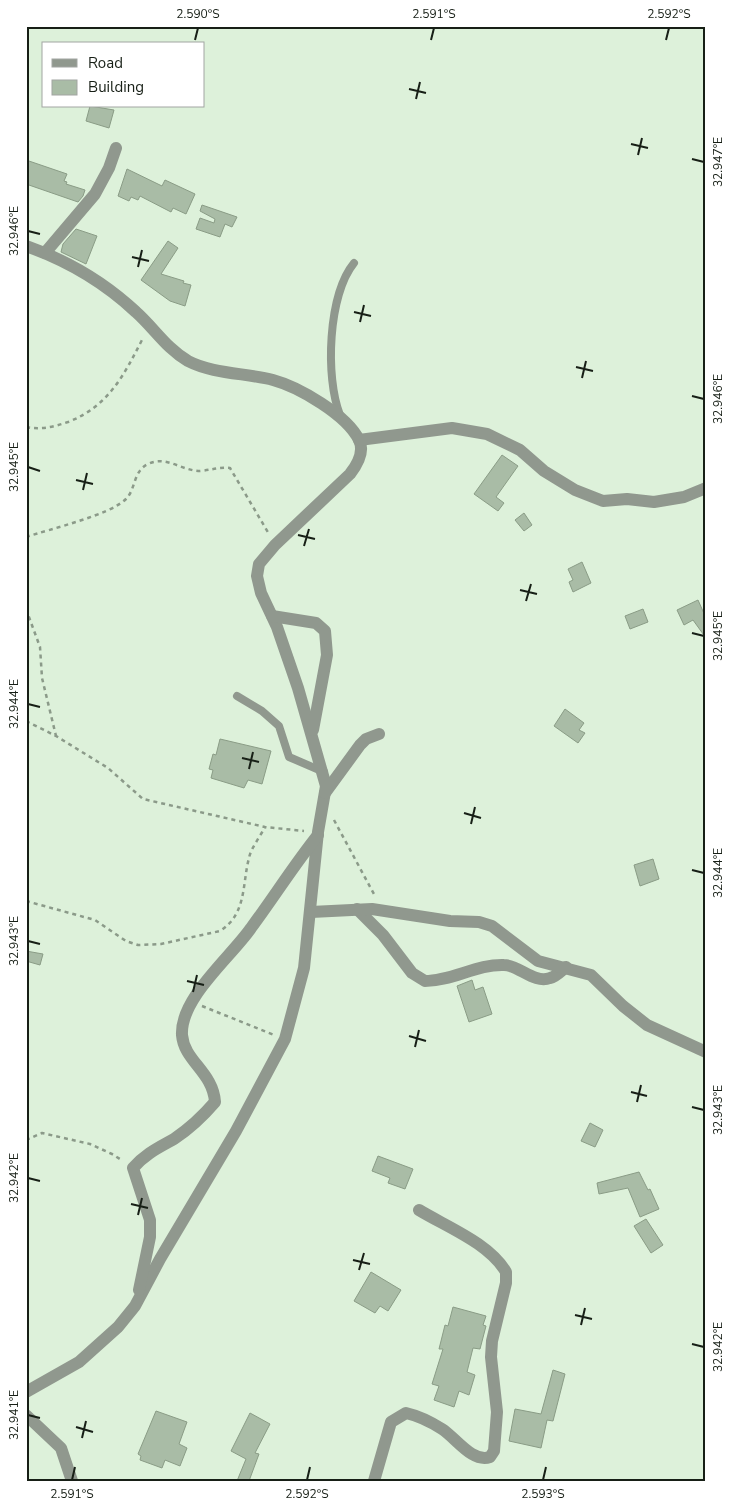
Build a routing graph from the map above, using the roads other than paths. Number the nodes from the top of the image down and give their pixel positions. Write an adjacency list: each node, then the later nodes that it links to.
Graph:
1 (116, 148): 3 (street)
2 (26, 246): 3 (street)
3 (45, 253): 5 (street)
4 (354, 263): 5 (lane)
5 (341, 417): 6 (street)
6 (359, 440): 7 (street); 8 (street)
7 (706, 488)
8 (272, 616): 11 (street); 11 (street)
9 (237, 696): 12 (lane)
10 (379, 734): 13 (street)
11 (313, 737): 12 (street)
12 (324, 772): 13 (street)
13 (325, 797): 14 (street)
14 (318, 834): 16 (street); 20 (street)
15 (357, 909): 16 (street); 17 (street); 17 (street)
16 (311, 912): 20 (street)
17 (566, 967): 18 (street)
18 (706, 1052)
19 (419, 1210): 24 (street)
20 (135, 1306): 21 (street)
21 (26, 1392)
22 (26, 1415): 23 (street)
23 (72, 1481)
24 (374, 1481)

